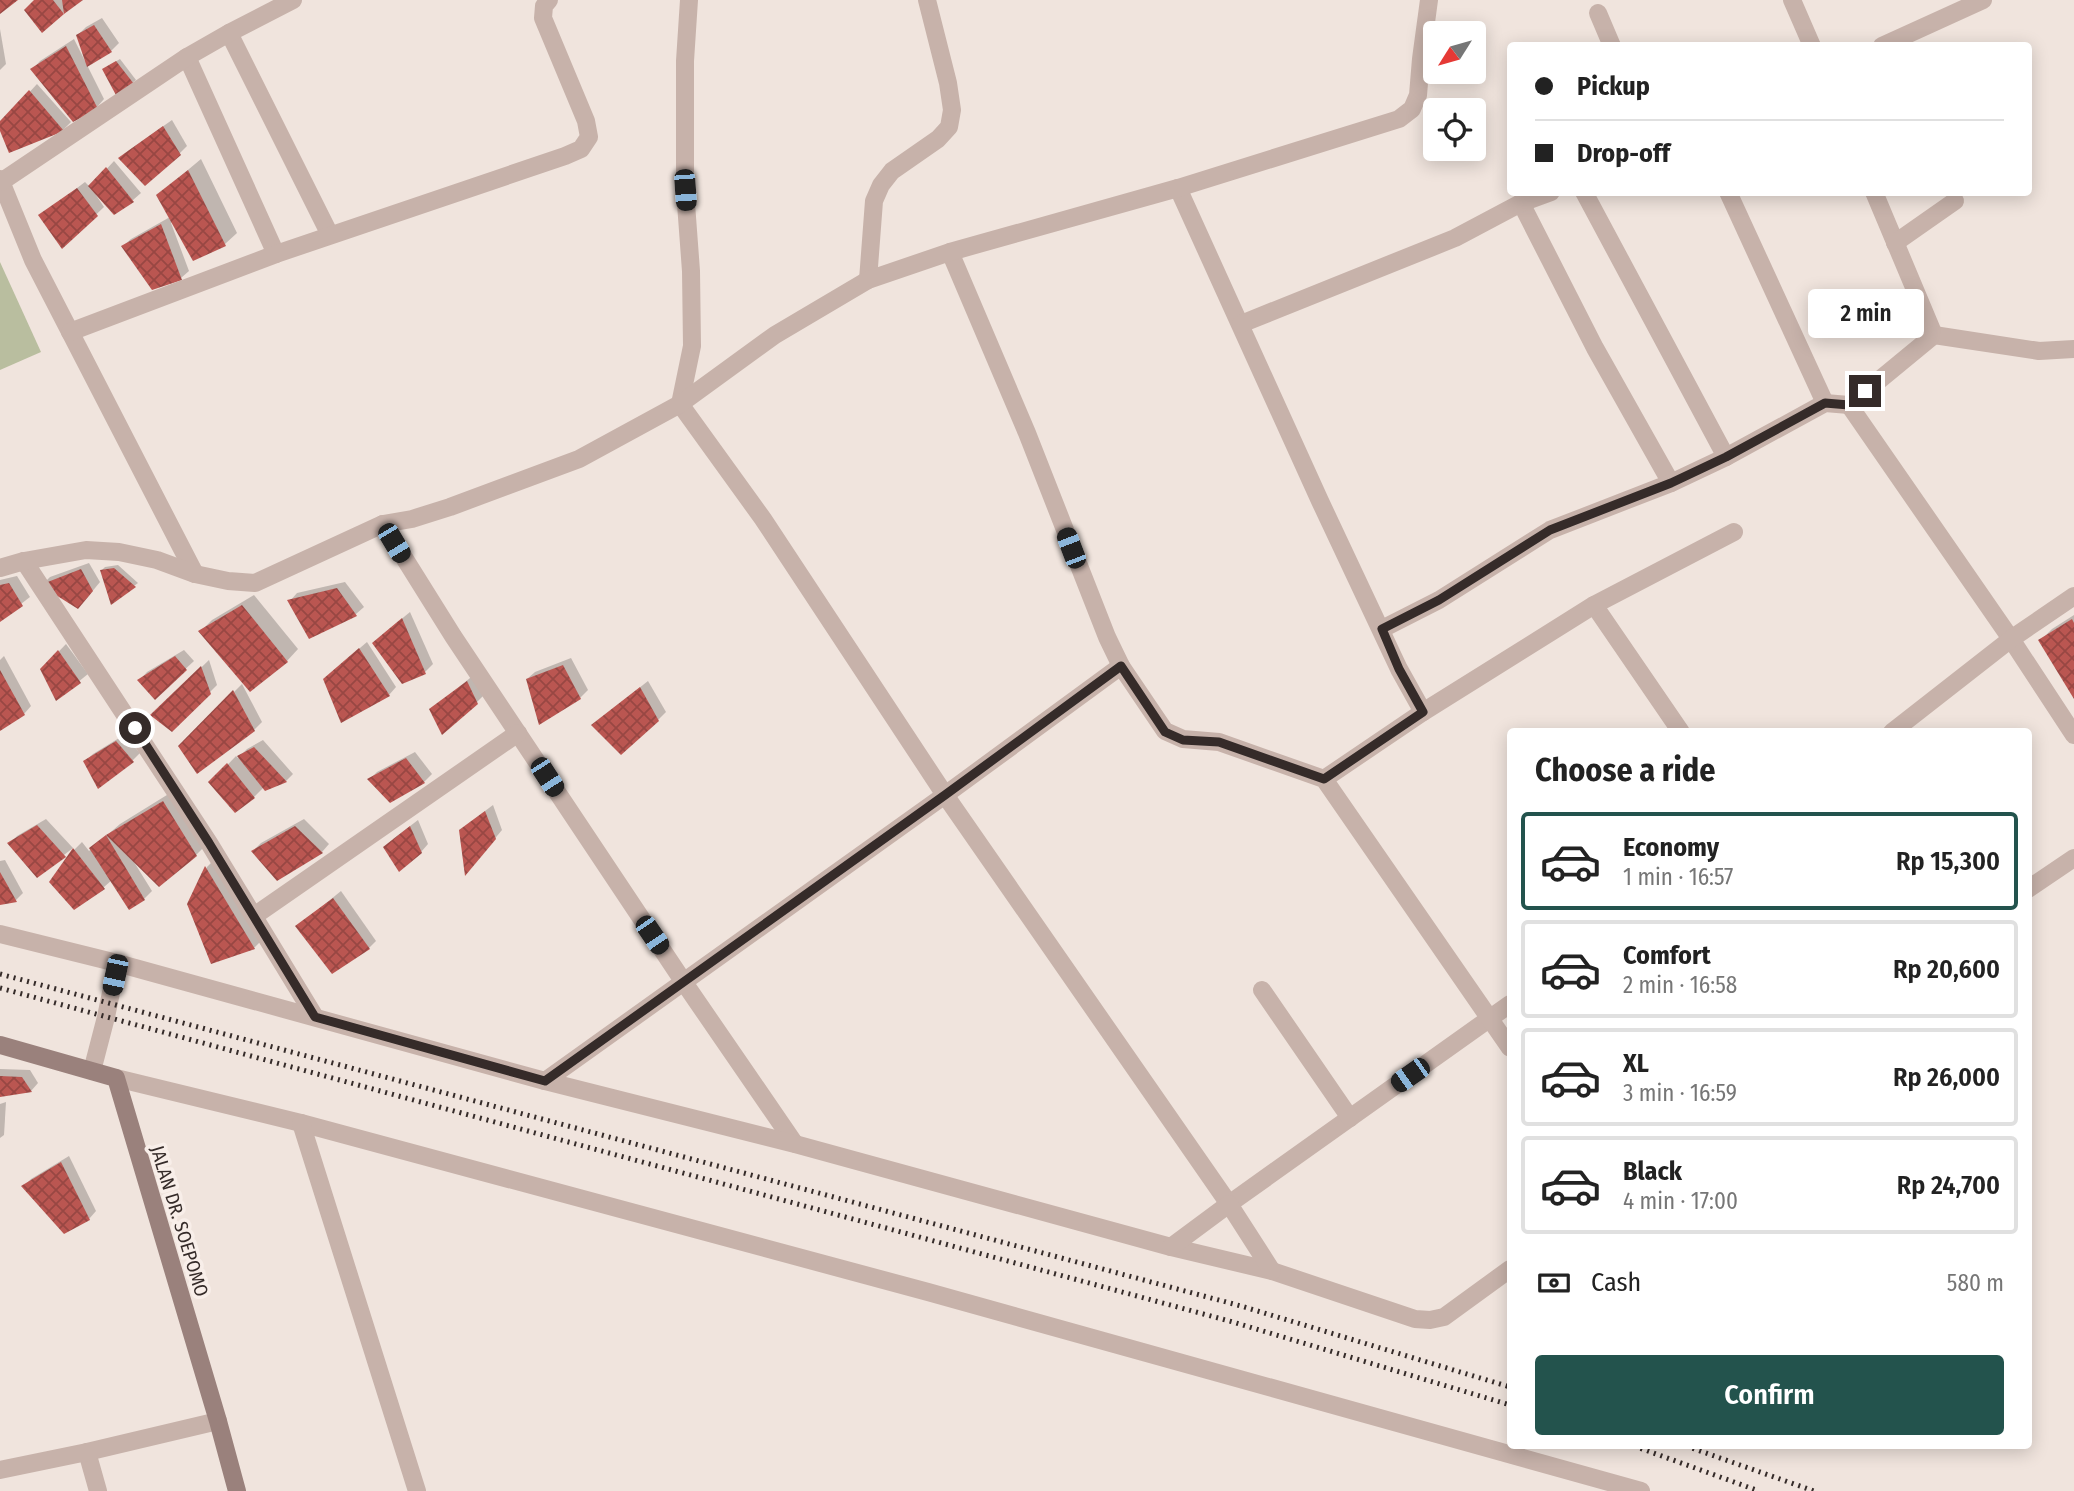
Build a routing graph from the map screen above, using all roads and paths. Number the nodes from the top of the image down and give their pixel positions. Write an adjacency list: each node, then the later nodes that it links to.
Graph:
1 (293, 0): 9 (street)
2 (549, 0): 22 (street)
3 (689, 0): 32 (street)
4 (927, 0): 26 (street)
5 (1429, 0): 15 (street)
6 (1793, 0): 11 (street)
7 (1983, 0): 12 (street)
8 (1598, 13): 10 (street)
9 (229, 33): 13 (street); 22 (street)
10 (1610, 42)
11 (1810, 42)
12 (1891, 42)
13 (187, 57): 14 (street); 25 (street)
14 (1, 180): 28 (street)
15 (1178, 188): 24 (street); 27 (street)
16 (1540, 196): 21 (street)
17 (1586, 196): 34 (street)
18 (1730, 196): 31 (street)
19 (1876, 196): 23 (street)
20 (1955, 201): 23 (street)
21 (1521, 203): 27 (street); 35 (street)
22 (330, 235): 25 (street)
23 (1895, 243): 29 (street)
24 (950, 252): 26 (street); 45 (street)
25 (276, 254): 28 (street)
26 (868, 280): 32 (street)
27 (1241, 324): 43 (street)
28 (70, 332): 40 (street)
29 (1934, 335): 30 (street); 33 (street)
30 (2074, 349)
31 (1825, 403): 33 (street); 34 (street)
32 (680, 404): 36 (street); 52 (street)
33 (1849, 405): 44 (street)
34 (1726, 457): 35 (street)
35 (1671, 483): 43 (street)
36 (383, 524): 40 (street); 49 (street)
37 (1734, 533): 42 (street)
38 (24, 561): 39 (street); 40 (street); 55 (street)
39 (0, 568)
40 (195, 574)
41 (2074, 596): 44 (street)
42 (1594, 606): 46 (street); 47 (street)
43 (1382, 629): 46 (street)
44 (2011, 639): 48 (street); 50 (street)
45 (1121, 666): 51 (street); 52 (street)
46 (1423, 712): 51 (street)
47 (1678, 728)
48 (1897, 728)
49 (517, 733): 55 (street); 58 (street)
50 (2074, 735)
51 (1324, 779): 62 (street)
52 (945, 795): 58 (street); 71 (street)
53 (2074, 858): 54 (street)
54 (2032, 886)
55 (254, 916): 61 (street)
56 (0, 934): 57 (street)
57 (117, 963): 61 (street); 65 (street)
58 (683, 981): 67 (street); 70 (street)
59 (1262, 990): 68 (street)
60 (1507, 1006): 62 (street)
61 (315, 1017): 67 (street)
62 (1490, 1018): 63 (street); 68 (street)
63 (1507, 1044)
64 (0, 1045): 65 (street)
65 (92, 1071): 66 (street)
66 (116, 1078): 69 (street); 75 (street, JALAN DR. SOEPOMO)
67 (545, 1081): 70 (street)
68 (1350, 1118): 71 (street)
69 (301, 1123): 80 (street); 81 (street)
70 (795, 1144): 72 (street)
71 (1229, 1204): 72 (street); 73 (street)
72 (1171, 1247): 73 (street)
73 (1272, 1271): 74 (street)
74 (1507, 1271)
75 (218, 1421): 76 (street); 79 (street, JALAN DR. SOEPOMO)
76 (87, 1452): 77 (street); 78 (street)
77 (0, 1470)
78 (98, 1491)
79 (237, 1491)
80 (416, 1491)
81 (1641, 1491)

